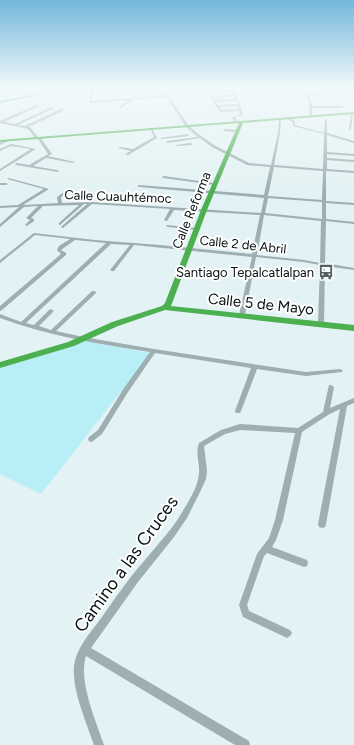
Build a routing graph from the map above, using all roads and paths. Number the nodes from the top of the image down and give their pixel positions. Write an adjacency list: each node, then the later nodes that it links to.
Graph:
1 (8, 123): 10 (street)
2 (21, 123): 10 (street)
3 (35, 123): 13 (street)
4 (185, 123): 12 (street)
5 (253, 123): 11 (street)
6 (283, 123): 41 (street)
7 (294, 123): 18 (street)
8 (331, 123): 18 (street)
9 (351, 123): 15 (street)
10 (16, 125): 13 (street)
11 (239, 125): 12 (street); 16 (street); 31 (street, Calle Reforma)
12 (187, 126): 14 (street); 17 (street)
13 (26, 127): 19 (street)
14 (151, 129): 19 (street); 28 (street)
15 (350, 129)
16 (224, 130)
17 (196, 134): 20 (street); 21 (street)
18 (326, 135): 23 (street); 29 (street)
19 (38, 138): 22 (street); 33 (street)
20 (162, 138)
21 (201, 138): 24 (street); 24 (street); 31 (street)
22 (8, 142): 27 (street); 38 (street)
23 (354, 142)
24 (191, 144): 26 (street)
25 (120, 148): 28 (street)
26 (188, 148)
27 (0, 150)
28 (133, 150): 30 (street)
29 (326, 153): 32 (street); 34 (street)
30 (127, 154)
31 (228, 155): 41 (street); 51 (street, Calle Reforma)
32 (354, 155)
33 (46, 157): 36 (street); 40 (street)
34 (325, 159): 35 (street); 43 (street)
35 (354, 161)
36 (73, 162)
37 (0, 163): 38 (street)
38 (9, 164): 42 (street)
39 (17, 164): 40 (street)
40 (30, 166): 44 (street)
41 (272, 166): 43 (street); 53 (street)
42 (0, 170)
43 (326, 170): 45 (street); 54 (street)
44 (57, 171)
45 (354, 172)
46 (164, 177): 51 (street)
47 (9, 179): 60 (street)
48 (0, 184): 49 (street)
49 (6, 184)
50 (139, 186): 51 (street)
51 (213, 188): 53 (street); 63 (street, Calle Reforma)
52 (67, 192): 57 (street)
53 (266, 196): 54 (street); 64 (street)
54 (323, 201): 58 (street); 66 (street)
55 (83, 203): 56 (street, Calle Cuauhtémoc); 56 (street); 57 (street, Calle Cuauhtémoc)
56 (91, 203): 62 (street, Calle Cuauhtémoc)
57 (60, 204): 59 (street, Calle Cuauhtémoc)
58 (354, 204)
59 (42, 205): 60 (street, Calle Cuauhtémoc); 68 (street)
60 (21, 206): 61 (street, Calle Cuauhtémoc); 69 (street)
61 (0, 207)
62 (173, 208): 63 (street, Calle Cuauhtémoc); 65 (street)
63 (204, 210): 64 (street, Calle Cuauhtémoc); 71 (street, Calle Reforma)
64 (262, 214): 66 (street, Calle Cuauhtémoc); 78 (street)
65 (166, 220)
66 (322, 220): 67 (street, Calle Cuauhtémoc); 80 (street)
67 (354, 223)
68 (27, 225)
69 (0, 226)
70 (168, 226): 71 (street)
71 (196, 229): 75 (street, Calle Reforma)
72 (73, 239): 73 (street, Calle 2 de Abril); 77 (street, Calle 2 de Abril); 85 (street)
73 (110, 242): 74 (street, Calle 2 de Abril); 89 (street)
74 (133, 244): 75 (street, Calle 2 de Abril); 82 (street)
75 (188, 249): 78 (street, Calle 2 de Abril); 84 (street, Calle Reforma)
76 (0, 254): 77 (street)
77 (8, 255): 79 (street)
78 (254, 256): 80 (street, Calle 2 de Abril); 87 (street)
79 (0, 262)
80 (322, 264): 81 (street, Calle 2 de Abril); 90 (street)
81 (354, 269)
82 (112, 270)
83 (94, 292): 93 (street)
84 (165, 308): 87 (street, Calle 5 de Mayo); 94 (street)
85 (0, 309)
86 (51, 311): 91 (street)
87 (242, 315): 90 (street, Calle 5 de Mayo)
88 (0, 316): 89 (street)
89 (22, 324): 91 (street)
90 (321, 324): 92 (street, Calle 5 de Mayo)
91 (35, 327): 93 (street)
92 (354, 328)
93 (53, 331): 94 (street)
94 (83, 339): 95 (street); 96 (street)
95 (154, 351): 97 (street); 105 (street)
96 (0, 365)
97 (255, 366): 98 (street); 102 (street)
98 (340, 371)
99 (331, 387): 103 (street)
100 (354, 400): 101 (street)
101 (344, 404): 103 (street); 106 (street)
102 (238, 411)
103 (326, 413): 104 (street)
104 (299, 431): 107 (street); 110 (street, Camino a las Cruces)
105 (91, 439)
106 (322, 524)
107 (266, 548): 108 (street); 109 (street)
108 (304, 563)
109 (287, 633)
110 (85, 650): 111 (street, Camino a las Cruces); 112 (street)
111 (99, 745)
112 (245, 745)

